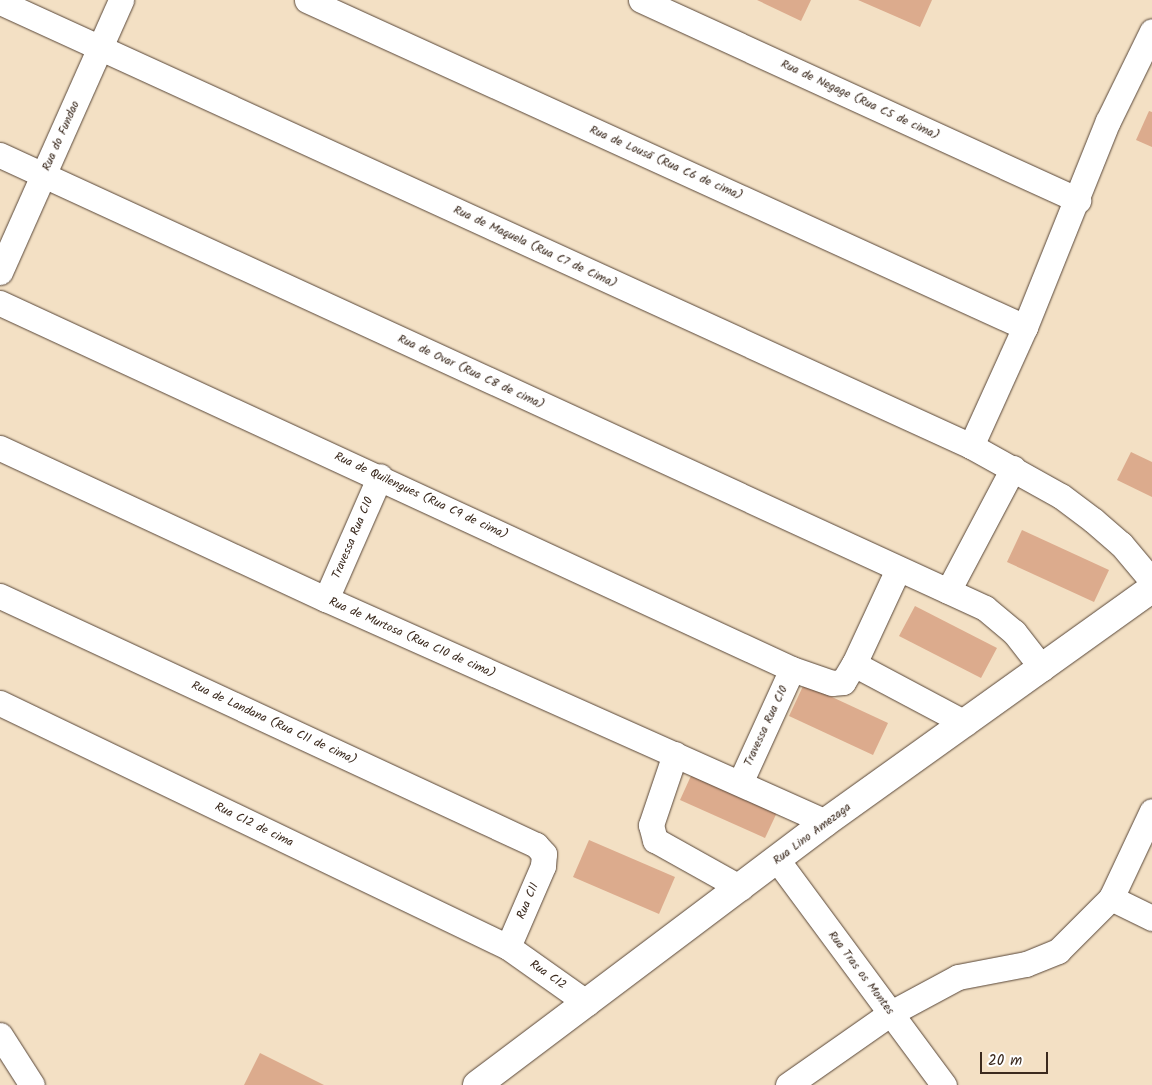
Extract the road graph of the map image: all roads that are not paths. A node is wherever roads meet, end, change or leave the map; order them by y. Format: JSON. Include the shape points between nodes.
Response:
{"nodes":[{"id":1,"x":121,"y":0,"type":"edge"},
{"id":2,"x":307,"y":0,"type":"edge"},
{"id":3,"x":641,"y":0,"type":"edge"},
{"id":4,"x":0,"y":2,"type":"edge"},
{"id":5,"x":1152,"y":31,"type":"edge"},
{"id":6,"x":100,"y":48,"type":"junction"},
{"id":7,"x":0,"y":155,"type":"edge"},
{"id":8,"x":44,"y":176,"type":"junction"},
{"id":9,"x":1078,"y":200,"type":"junction"},
{"id":10,"x":0,"y":272,"type":"edge"},
{"id":11,"x":0,"y":303,"type":"edge"},
{"id":12,"x":1025,"y":327,"type":"junction"},
{"id":13,"x":971,"y":446,"type":"junction"},
{"id":14,"x":0,"y":448,"type":"edge"},
{"id":15,"x":1012,"y":468,"type":"junction"},
{"id":16,"x":380,"y":476,"type":"junction"},
{"id":17,"x":894,"y":580,"type":"junction"},
{"id":18,"x":1152,"y":581,"type":"edge"},
{"id":19,"x":1152,"y":589,"type":"edge"},
{"id":20,"x":948,"y":591,"type":"junction"},
{"id":21,"x":0,"y":596,"type":"edge"},
{"id":22,"x":326,"y":600,"type":"junction"},
{"id":23,"x":1042,"y":668,"type":"junction"},
{"id":24,"x":792,"y":669,"type":"junction"},
{"id":25,"x":848,"y":673,"type":"junction"},
{"id":26,"x":0,"y":703,"type":"edge"},
{"id":27,"x":965,"y":723,"type":"junction"},
{"id":28,"x":676,"y":754,"type":"junction"},
{"id":29,"x":740,"y":783,"type":"junction"},
{"id":30,"x":1152,"y":811,"type":"edge"},
{"id":31,"x":826,"y":822,"type":"junction"},
{"id":32,"x":544,"y":854,"type":"joint"},
{"id":33,"x":778,"y":861,"type":"junction"},
{"id":34,"x":741,"y":888,"type":"junction"},
{"id":35,"x":1111,"y":898,"type":"junction"},
{"id":36,"x":1152,"y":918,"type":"edge"},
{"id":37,"x":508,"y":947,"type":"junction"},
{"id":38,"x":587,"y":1003,"type":"junction"},
{"id":39,"x":892,"y":1013,"type":"junction"},
{"id":40,"x":0,"y":1035,"type":"edge"},
{"id":41,"x":32,"y":1085,"type":"edge"},
{"id":42,"x":477,"y":1085,"type":"edge"},
{"id":43,"x":788,"y":1085,"type":"edge"},
{"id":44,"x":944,"y":1085,"type":"edge"}],
"edges":[{"from":1,"to":6,"type":"street","name":"Rua do Fundao"},
{"from":2,"to":12,"type":"street","name":"Rua de Lousã (Rua C6 de cima)"},
{"from":3,"to":9,"type":"street","name":"Rua de Negage (Rua C5 de cima)"},
{"from":4,"to":6,"type":"street","name":"Rua de Maquela (Rua C7 de Cima)"},
{"from":5,"to":9,"type":"street","via":[[1108,122]]},
{"from":6,"to":8,"type":"street","name":"Rua do Fundao"},
{"from":6,"to":13,"type":"street","name":"Rua de Maquela (Rua C7 de Cima)"},
{"from":7,"to":8,"type":"street","name":"Rua de Ovar (Rua C8 de cima)"},
{"from":8,"to":10,"type":"street","name":"Rua do Fundao"},
{"from":8,"to":17,"type":"street","name":"Rua de Ovar (Rua C8 de cima)"},
{"from":9,"to":12,"type":"street"},
{"from":11,"to":16,"type":"street","name":"Rua de Quilengues (Rua C9 de cima)"},
{"from":12,"to":13,"type":"street"},
{"from":13,"to":15,"type":"street","name":"Rua de Maquela (Rua C7 de Cima)"},
{"from":14,"to":22,"type":"street","name":"Rua de Murtosa (Rua C10 de cima)"},
{"from":15,"to":18,"type":"street","name":"Rua de Maquela (Rua C7 de Cima)","via":[[1094,520],[1122,544]]},
{"from":15,"to":20,"type":"street"},
{"from":16,"to":22,"type":"street","name":"Travessa Rua C10"},
{"from":16,"to":24,"type":"street","name":"Rua de Quilengues (Rua C9 de cima)"},
{"from":17,"to":20,"type":"street","name":"Rua de Ovar (Rua C8 de cima)"},
{"from":17,"to":25,"type":"street"},
{"from":19,"to":23,"type":"street","name":"Rua Lino Amezaga"},
{"from":20,"to":23,"type":"street","name":"Rua de Ovar (Rua C8 de cima)","via":[[985,608],[1014,632]]},
{"from":21,"to":32,"type":"street","name":"Rua de Landana (Rua C11 de cima)","via":[[536,845]]},
{"from":22,"to":28,"type":"street","name":"Rua de Murtosa (Rua C10 de cima)"},
{"from":23,"to":27,"type":"street","name":"Rua Lino Amezaga"},
{"from":24,"to":25,"type":"street","name":"Rua de Quilengues (Rua C9 de cima)","via":[[832,683]]},
{"from":24,"to":29,"type":"street","name":"Travessa Rua C10"},
{"from":25,"to":27,"type":"street","name":"Rua de Quilengues (Rua C9 de cima)"},
{"from":26,"to":37,"type":"street","name":"Rua C12 de cima"},
{"from":27,"to":31,"type":"street","name":"Rua Lino Amezaga"},
{"from":28,"to":29,"type":"street","name":"Rua de Murtosa (Rua C10 de cima)"},
{"from":28,"to":34,"type":"street","via":[[651,825],[655,840]]},
{"from":29,"to":31,"type":"street","name":"Rua de Murtosa (Rua C10 de cima)"},
{"from":30,"to":35,"type":"street"},
{"from":31,"to":33,"type":"street","name":"Rua Lino Amezaga"},
{"from":32,"to":37,"type":"street","name":"Rua C11","via":[[543,866]]},
{"from":33,"to":34,"type":"street","name":"Rua Lino Amezaga"},
{"from":33,"to":39,"type":"street","name":"Rua Tras os Montes"},
{"from":34,"to":38,"type":"street","name":"Rua Lino Amezaga"},
{"from":35,"to":36,"type":"street"},
{"from":35,"to":39,"type":"street","via":[[1058,951],[1043,959],[958,977]]},
{"from":37,"to":38,"type":"street","name":"Rua C12"},
{"from":38,"to":42,"type":"street","name":"Rua Lino Amezaga"},
{"from":39,"to":43,"type":"street"},
{"from":39,"to":44,"type":"street","name":"Rua Tras os Montes"},
{"from":40,"to":41,"type":"street"}]}
